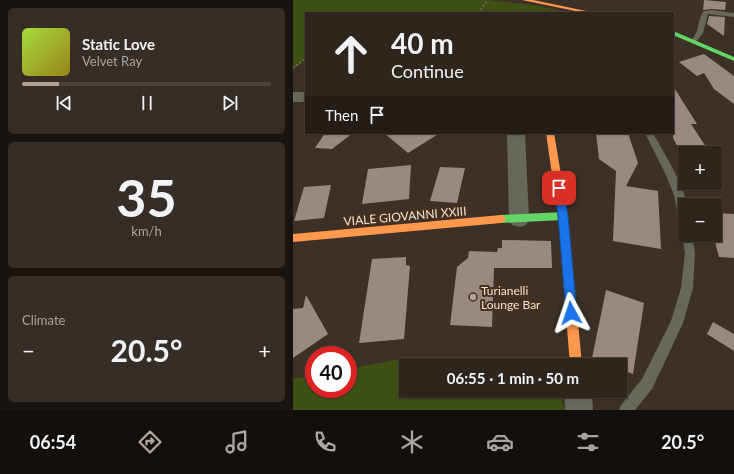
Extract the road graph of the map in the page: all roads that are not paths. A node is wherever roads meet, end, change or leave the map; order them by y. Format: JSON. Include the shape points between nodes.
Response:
{"nodes":[{"id":1,"x":527,"y":0,"type":"edge"},
{"id":2,"x":540,"y":0,"type":"edge"},
{"id":3,"x":588,"y":12,"type":"edge"},
{"id":4,"x":734,"y":15,"type":"edge"},
{"id":5,"x":674,"y":33,"type":"edge"},
{"id":6,"x":693,"y":41,"type":"junction"},
{"id":7,"x":734,"y":59,"type":"edge"},
{"id":8,"x":293,"y":97,"type":"edge"},
{"id":9,"x":305,"y":98,"type":"edge"},
{"id":10,"x":516,"y":134,"type":"edge"},
{"id":11,"x":550,"y":134,"type":"edge"},
{"id":12,"x":650,"y":134,"type":"edge"},
{"id":13,"x":680,"y":198,"type":"edge"},
{"id":14,"x":563,"y":216,"type":"junction"},
{"id":15,"x":519,"y":219,"type":"junction"},
{"id":16,"x":293,"y":238,"type":"edge"},
{"id":17,"x":689,"y":242,"type":"edge"},
{"id":18,"x":575,"y":358,"type":"edge"},
{"id":19,"x":578,"y":398,"type":"edge"},
{"id":20,"x":579,"y":410,"type":"edge"},
{"id":21,"x":626,"y":410,"type":"edge"}],
"edges":[{"from":1,"to":2,"type":"street"},
{"from":1,"to":3,"type":"street"},
{"from":4,"to":6,"type":"lane","via":[[706,12],[701,33]]},
{"from":5,"to":6,"type":"street"},
{"from":6,"to":7,"type":"street"},
{"from":8,"to":9,"type":"street"},
{"from":10,"to":15,"type":"street"},
{"from":11,"to":14,"type":"street"},
{"from":12,"to":13,"type":"lane"},
{"from":14,"to":15,"type":"street","name":"VIALE GIOVANNI XXIII"},
{"from":14,"to":18,"type":"street"},
{"from":15,"to":16,"type":"street","name":"VIALE GIOVANNI XXIII"},
{"from":17,"to":21,"type":"lane","via":[[691,253],[687,288],[677,323],[647,384]]},
{"from":19,"to":20,"type":"street"}]}
